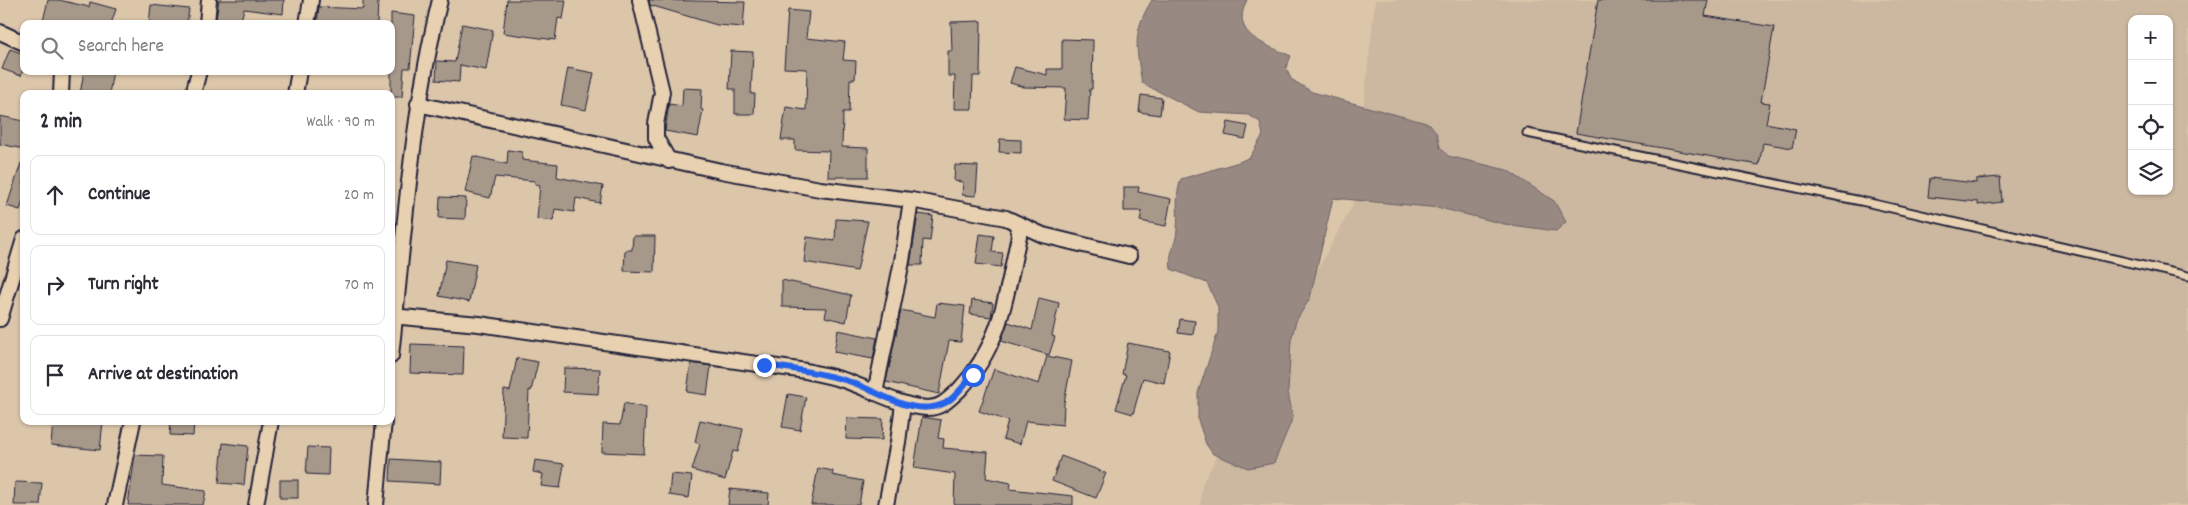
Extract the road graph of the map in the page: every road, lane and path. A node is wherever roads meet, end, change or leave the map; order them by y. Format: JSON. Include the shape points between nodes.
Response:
{"nodes":[{"id":1,"x":209,"y":0,"type":"edge"},
{"id":2,"x":311,"y":0,"type":"edge"},
{"id":3,"x":440,"y":0,"type":"edge"},
{"id":4,"x":640,"y":0,"type":"edge"},
{"id":5,"x":207,"y":20,"type":"edge"},
{"id":6,"x":308,"y":20,"type":"edge"},
{"id":7,"x":0,"y":32,"type":"edge"},
{"id":8,"x":20,"y":41,"type":"edge"},
{"id":9,"x":62,"y":75,"type":"edge"},
{"id":10,"x":198,"y":75,"type":"edge"},
{"id":11,"x":297,"y":75,"type":"edge"},
{"id":12,"x":61,"y":90,"type":"edge"},
{"id":13,"x":194,"y":90,"type":"edge"},
{"id":14,"x":296,"y":90,"type":"edge"},
{"id":15,"x":418,"y":104,"type":"junction"},
{"id":16,"x":1527,"y":133,"type":"dead end"},
{"id":17,"x":669,"y":161,"type":"junction"},
{"id":18,"x":911,"y":200,"type":"junction"},
{"id":19,"x":1017,"y":224,"type":"junction"},
{"id":20,"x":20,"y":252,"type":"edge"},
{"id":21,"x":1129,"y":256,"type":"dead end"},
{"id":22,"x":2188,"y":276,"type":"edge"},
{"id":23,"x":395,"y":300,"type":"edge"},
{"id":24,"x":395,"y":317,"type":"edge"},
{"id":25,"x":0,"y":319,"type":"edge"},
{"id":26,"x":875,"y":393,"type":"junction"},
{"id":27,"x":902,"y":404,"type":"junction"},
{"id":28,"x":132,"y":425,"type":"edge"},
{"id":29,"x":270,"y":425,"type":"edge"},
{"id":30,"x":384,"y":425,"type":"edge"},
{"id":31,"x":115,"y":505,"type":"edge"},
{"id":32,"x":256,"y":505,"type":"edge"},
{"id":33,"x":376,"y":505,"type":"edge"},
{"id":34,"x":886,"y":505,"type":"edge"}],
"edges":[{"from":1,"to":5,"type":"street"},
{"from":2,"to":6,"type":"street"},
{"from":3,"to":15,"type":"street"},
{"from":4,"to":17,"type":"street","via":[[662,92],[656,138]]},
{"from":7,"to":8,"type":"street"},
{"from":9,"to":12,"type":"street"},
{"from":10,"to":13,"type":"street"},
{"from":11,"to":14,"type":"street"},
{"from":15,"to":17,"type":"street"},
{"from":15,"to":23,"type":"street"},
{"from":16,"to":22,"type":"lane","via":[[1861,201]]},
{"from":17,"to":18,"type":"street","via":[[820,189]]},
{"from":18,"to":19,"type":"street","via":[[1006,218]]},
{"from":18,"to":26,"type":"street"},
{"from":19,"to":21,"type":"street","via":[[1043,235]]},
{"from":19,"to":27,"type":"street","via":[[1018,236],[1003,311],[985,357],[973,375],[945,404],[928,408]]},
{"from":20,"to":25,"type":"street"},
{"from":24,"to":26,"type":"street","via":[[478,324],[806,371],[852,383]]},
{"from":26,"to":27,"type":"street"},
{"from":27,"to":34,"type":"street"},
{"from":28,"to":31,"type":"street"},
{"from":29,"to":32,"type":"street"},
{"from":30,"to":33,"type":"street"}]}
